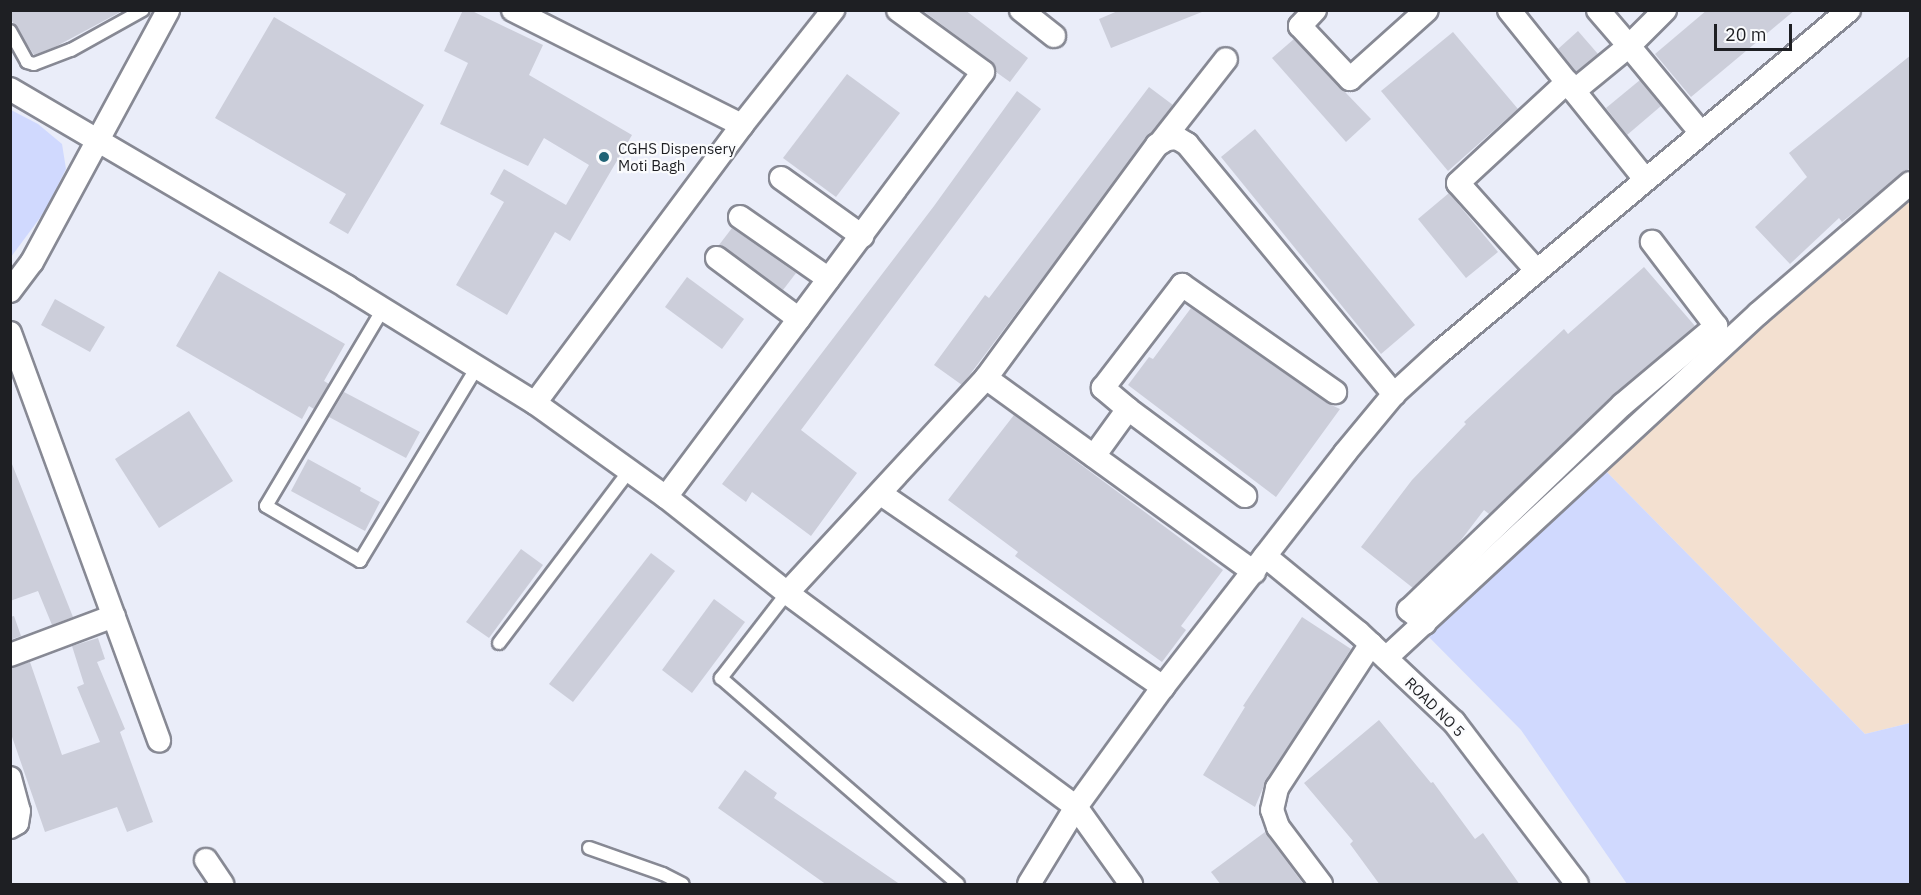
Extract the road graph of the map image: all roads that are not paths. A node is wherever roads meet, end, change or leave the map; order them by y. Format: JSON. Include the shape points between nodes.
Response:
{"nodes":[{"id":1,"x":143,"y":10,"type":"edge"},
{"id":2,"x":168,"y":10,"type":"edge"},
{"id":3,"x":513,"y":10,"type":"edge"},
{"id":4,"x":833,"y":10,"type":"edge"},
{"id":5,"x":898,"y":10,"type":"edge"},
{"id":6,"x":1020,"y":10,"type":"edge"},
{"id":7,"x":1315,"y":10,"type":"edge"},
{"id":8,"x":1427,"y":10,"type":"edge"},
{"id":9,"x":1509,"y":10,"type":"edge"},
{"id":10,"x":1598,"y":10,"type":"edge"},
{"id":11,"x":1665,"y":10,"type":"edge"},
{"id":12,"x":1841,"y":13,"type":"edge"},
{"id":13,"x":10,"y":31,"type":"edge"},
{"id":14,"x":1054,"y":36,"type":"dead end"},
{"id":15,"x":1629,"y":46,"type":"junction"},
{"id":16,"x":1226,"y":59,"type":"dead end"},
{"id":17,"x":1571,"y":86,"type":"junction"},
{"id":18,"x":13,"y":91,"type":"edge"},
{"id":19,"x":742,"y":125,"type":"junction"},
{"id":20,"x":1701,"y":133,"type":"junction"},
{"id":21,"x":97,"y":141,"type":"junction"},
{"id":22,"x":1161,"y":142,"type":"junction"},
{"id":23,"x":781,"y":178,"type":"dead end"},
{"id":24,"x":1645,"y":179,"type":"junction"},
{"id":25,"x":1911,"y":183,"type":"edge"},
{"id":26,"x":740,"y":217,"type":"dead end"},
{"id":27,"x":862,"y":236,"type":"junction"},
{"id":28,"x":1652,"y":242,"type":"dead end"},
{"id":29,"x":717,"y":258,"type":"dead end"},
{"id":30,"x":1537,"y":271,"type":"junction"},
{"id":31,"x":829,"y":279,"type":"junction"},
{"id":32,"x":10,"y":291,"type":"edge"},
{"id":33,"x":383,"y":309,"type":"junction"},
{"id":34,"x":799,"y":319,"type":"junction"},
{"id":35,"x":10,"y":333,"type":"edge"},
{"id":36,"x":477,"y":367,"type":"junction"},
{"id":37,"x":986,"y":378,"type":"junction"},
{"id":38,"x":1335,"y":392,"type":"dead end"},
{"id":39,"x":1394,"y":394,"type":"junction"},
{"id":40,"x":535,"y":403,"type":"junction"},
{"id":41,"x":1128,"y":409,"type":"junction"},
{"id":42,"x":1094,"y":456,"type":"junction"},
{"id":43,"x":629,"y":471,"type":"junction"},
{"id":44,"x":880,"y":494,"type":"junction"},
{"id":45,"x":1245,"y":496,"type":"dead end"},
{"id":46,"x":666,"y":497,"type":"junction"},
{"id":47,"x":1259,"y":564,"type":"junction"},
{"id":48,"x":787,"y":593,"type":"junction"},
{"id":49,"x":114,"y":616,"type":"junction"},
{"id":50,"x":1425,"y":623,"type":"junction"},
{"id":51,"x":499,"y":643,"type":"dead end"},
{"id":52,"x":1379,"y":651,"type":"junction"},
{"id":53,"x":10,"y":655,"type":"edge"},
{"id":54,"x":1162,"y":687,"type":"junction"},
{"id":55,"x":159,"y":741,"type":"dead end"},
{"id":56,"x":10,"y":778,"type":"edge"},
{"id":57,"x":1076,"y":807,"type":"junction"},
{"id":58,"x":10,"y":827,"type":"edge"},
{"id":59,"x":588,"y":848,"type":"dead end"},
{"id":60,"x":206,"y":860,"type":"dead end"},
{"id":61,"x":222,"y":885,"type":"edge"},
{"id":62,"x":683,"y":885,"type":"edge"},
{"id":63,"x":958,"y":885,"type":"edge"},
{"id":64,"x":1029,"y":885,"type":"edge"},
{"id":65,"x":1131,"y":885,"type":"edge"},
{"id":66,"x":1321,"y":885,"type":"edge"},
{"id":67,"x":1577,"y":885,"type":"edge"}],
"edges":[{"from":1,"to":13,"type":"lane","via":[[71,50],[34,64],[27,62]]},
{"from":2,"to":21,"type":"street"},
{"from":3,"to":19,"type":"street"},
{"from":4,"to":19,"type":"street"},
{"from":5,"to":27,"type":"street","via":[[983,72]]},
{"from":6,"to":14,"type":"street"},
{"from":7,"to":8,"type":"street","via":[[1300,26],[1350,79]]},
{"from":9,"to":17,"type":"street"},
{"from":10,"to":15,"type":"street"},
{"from":11,"to":15,"type":"street"},
{"from":12,"to":20,"type":"street"},
{"from":15,"to":17,"type":"street"},
{"from":15,"to":20,"type":"street"},
{"from":16,"to":22,"type":"street"},
{"from":17,"to":24,"type":"street"},
{"from":17,"to":30,"type":"street","via":[[1458,183]]},
{"from":18,"to":21,"type":"street"},
{"from":19,"to":40,"type":"street"},
{"from":20,"to":24,"type":"street"},
{"from":21,"to":32,"type":"street","via":[[32,262]]},
{"from":21,"to":33,"type":"street"},
{"from":22,"to":37,"type":"street"},
{"from":22,"to":39,"type":"street","via":[[1177,138],[1187,144]]},
{"from":23,"to":27,"type":"street"},
{"from":24,"to":30,"type":"street"},
{"from":25,"to":50,"type":"street","via":[[1759,314]]},
{"from":26,"to":31,"type":"street"},
{"from":27,"to":31,"type":"street"},
{"from":28,"to":50,"type":"street","via":[[1716,326],[1622,405],[1409,610]]},
{"from":29,"to":34,"type":"street"},
{"from":30,"to":39,"type":"street"},
{"from":31,"to":34,"type":"street"},
{"from":33,"to":36,"type":"street"},
{"from":33,"to":36,"type":"lane","via":[[266,506],[360,561]]},
{"from":34,"to":46,"type":"street"},
{"from":35,"to":49,"type":"street"},
{"from":36,"to":40,"type":"street"},
{"from":37,"to":42,"type":"street","name":"ROAD NO 5"},
{"from":37,"to":44,"type":"street"},
{"from":38,"to":41,"type":"street","via":[[1182,285],[1103,388]]},
{"from":39,"to":47,"type":"street"},
{"from":40,"to":43,"type":"street"},
{"from":41,"to":42,"type":"street"},
{"from":41,"to":45,"type":"street"},
{"from":42,"to":47,"type":"street","name":"ROAD NO 5"},
{"from":43,"to":46,"type":"street"},
{"from":43,"to":51,"type":"lane"},
{"from":44,"to":48,"type":"street"},
{"from":44,"to":54,"type":"street"},
{"from":46,"to":48,"type":"street"},
{"from":47,"to":52,"type":"street","name":"ROAD NO 5"},
{"from":47,"to":54,"type":"street"},
{"from":48,"to":57,"type":"street"},
{"from":48,"to":63,"type":"lane","via":[[721,678]]},
{"from":49,"to":53,"type":"street"},
{"from":49,"to":55,"type":"street"},
{"from":50,"to":52,"type":"street"},
{"from":52,"to":66,"type":"street","via":[[1277,788],[1272,810],[1278,827]]},
{"from":52,"to":67,"type":"street","name":"ROAD NO 5","via":[[1454,722]]},
{"from":54,"to":57,"type":"street"},
{"from":56,"to":58,"type":"street","via":[[19,811],[17,823]]},
{"from":57,"to":64,"type":"street"},
{"from":57,"to":65,"type":"street"},
{"from":59,"to":62,"type":"lane","via":[[663,873]]},
{"from":60,"to":61,"type":"street"}]}
